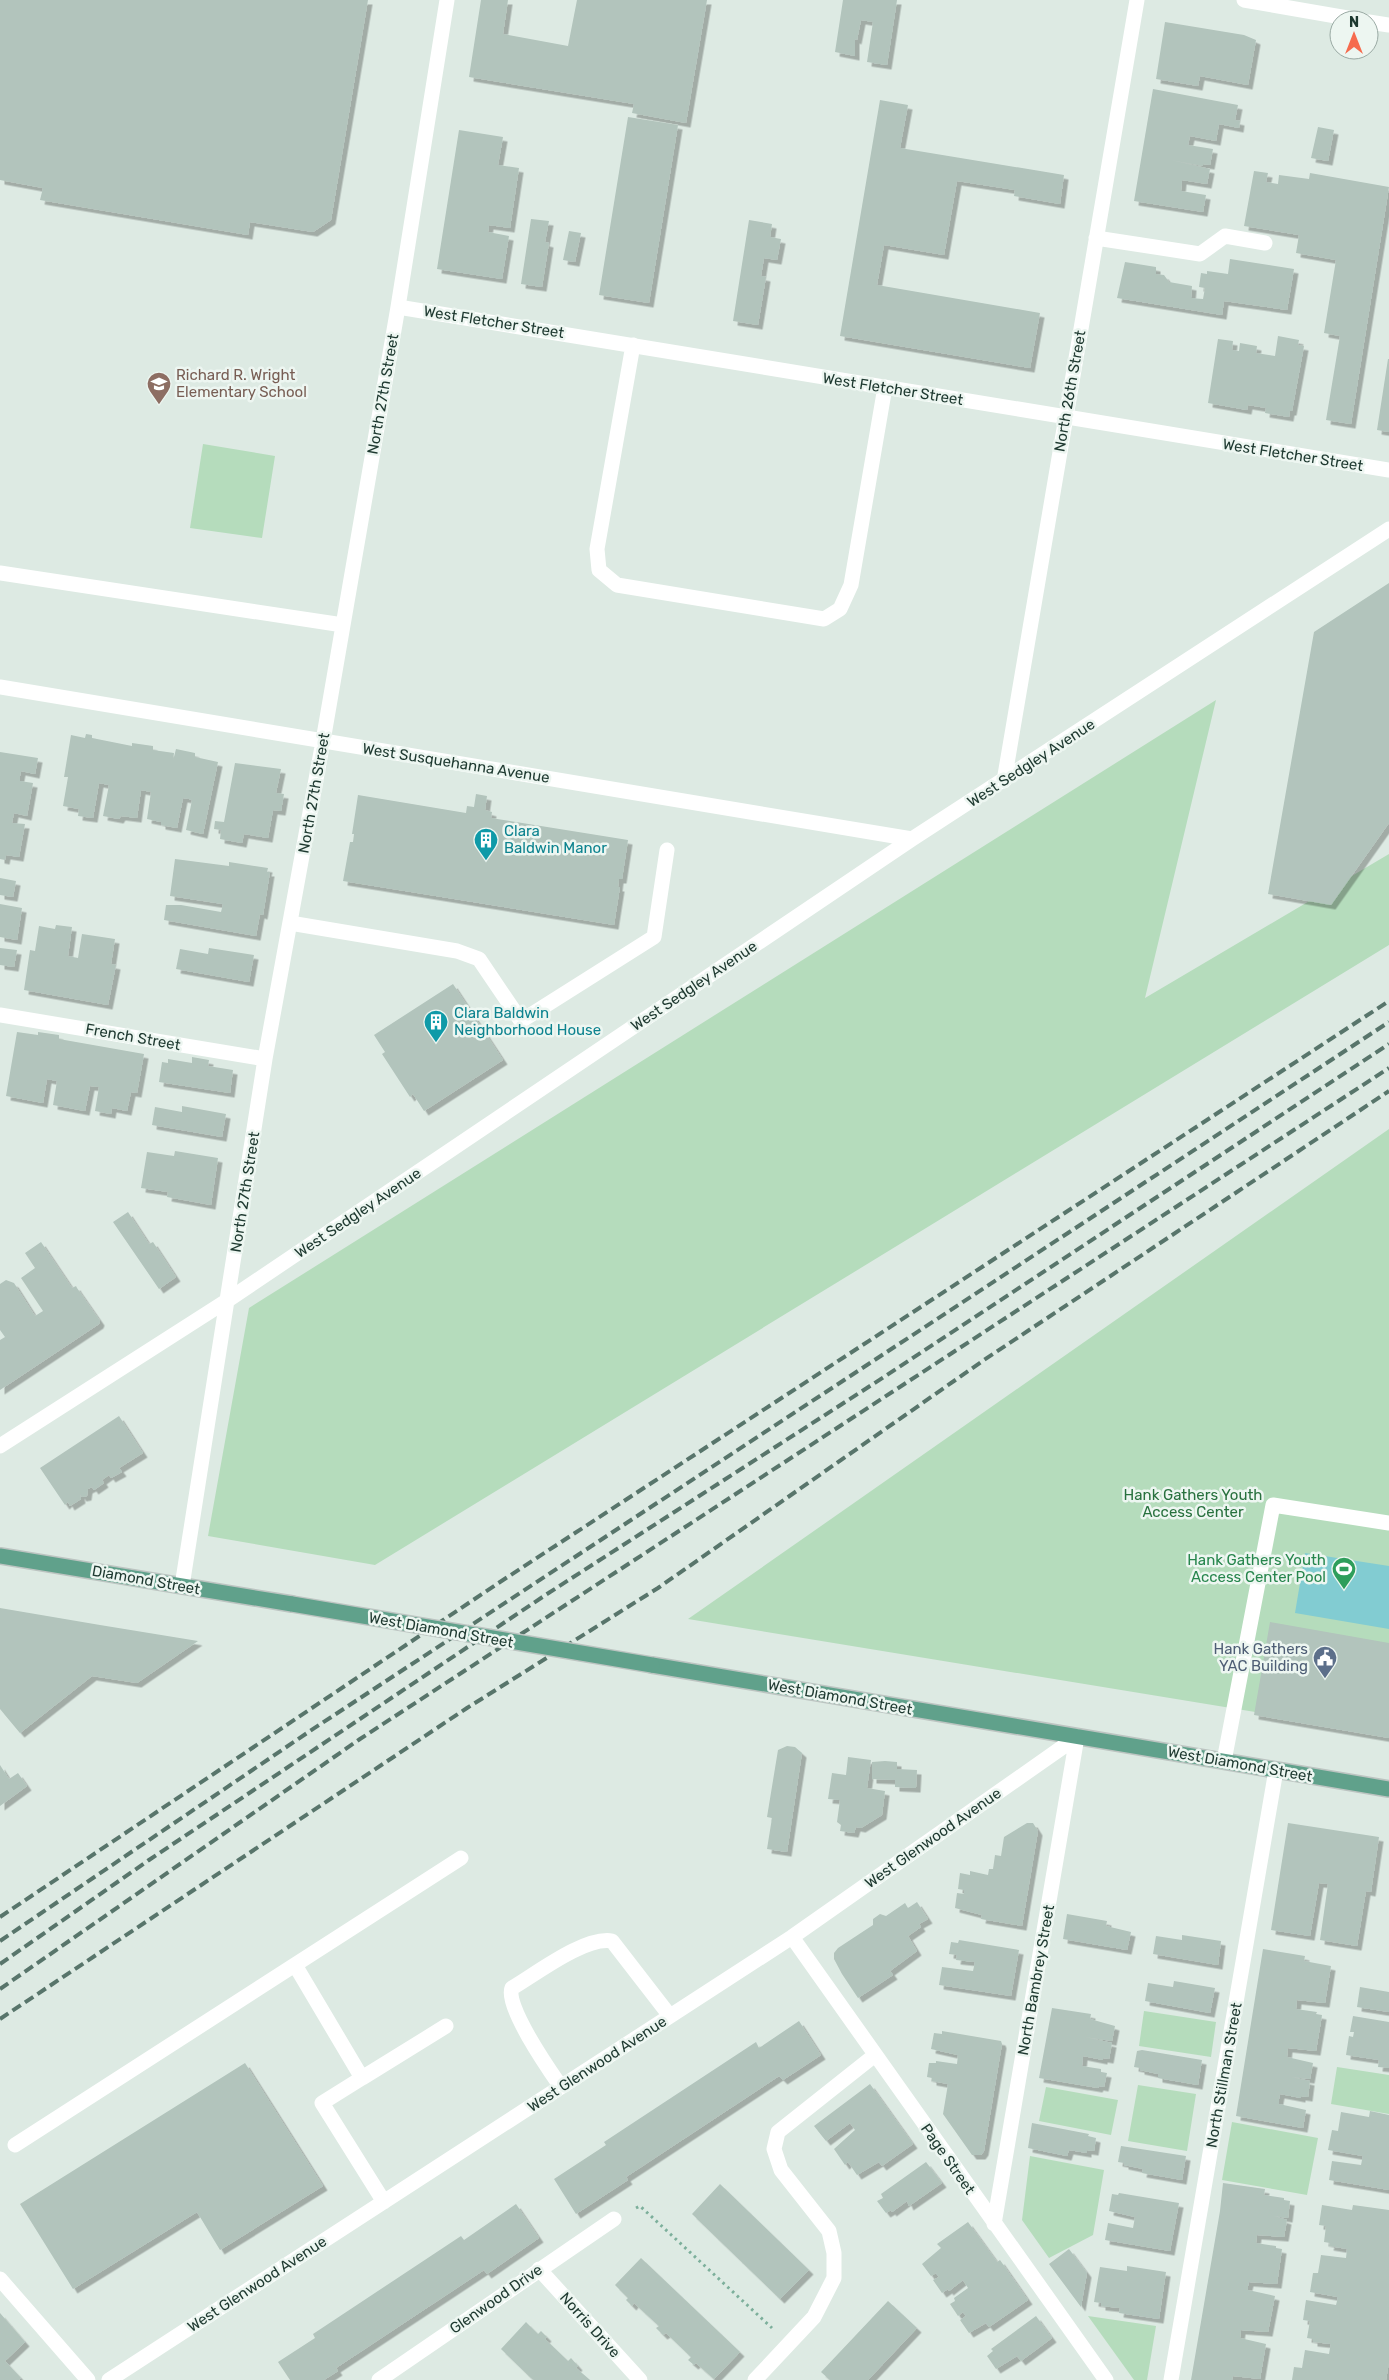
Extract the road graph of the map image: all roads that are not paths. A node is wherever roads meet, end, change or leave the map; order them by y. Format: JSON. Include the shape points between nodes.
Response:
{"nodes":[{"id":1,"x":447,"y":0,"type":"edge"},
{"id":2,"x":1136,"y":0,"type":"edge"},
{"id":3,"x":1244,"y":0,"type":"edge"},
{"id":4,"x":1329,"y":15,"type":"edge"},
{"id":5,"x":1096,"y":238,"type":"junction"},
{"id":6,"x":1266,"y":243,"type":"dead end"},
{"id":7,"x":398,"y":307,"type":"junction"},
{"id":8,"x":633,"y":345,"type":"junction"},
{"id":9,"x":885,"y":387,"type":"junction"},
{"id":10,"x":1065,"y":417,"type":"junction"},
{"id":11,"x":1389,"y":470,"type":"edge"},
{"id":12,"x":1389,"y":529,"type":"edge"},
{"id":13,"x":0,"y":573,"type":"edge"},
{"id":14,"x":344,"y":625,"type":"junction"},
{"id":15,"x":0,"y":687,"type":"edge"},
{"id":16,"x":323,"y":741,"type":"junction"},
{"id":17,"x":1004,"y":781,"type":"junction"},
{"id":18,"x":912,"y":839,"type":"junction"},
{"id":19,"x":668,"y":850,"type":"dead end"},
{"id":20,"x":290,"y":923,"type":"junction"},
{"id":21,"x":0,"y":1015,"type":"edge"},
{"id":22,"x":265,"y":1060,"type":"junction"},
{"id":23,"x":228,"y":1300,"type":"junction"},
{"id":24,"x":0,"y":1446,"type":"edge"},
{"id":25,"x":1389,"y":1523,"type":"edge"},
{"id":26,"x":0,"y":1556,"type":"edge"},
{"id":27,"x":182,"y":1586,"type":"junction"},
{"id":28,"x":292,"y":1604,"type":"joint"},
{"id":29,"x":1078,"y":1736,"type":"junction"},
{"id":30,"x":1224,"y":1761,"type":"junction"},
{"id":31,"x":1276,"y":1770,"type":"junction"},
{"id":32,"x":1389,"y":1789,"type":"edge"},
{"id":33,"x":461,"y":1858,"type":"dead end"},
{"id":34,"x":792,"y":1937,"type":"junction"},
{"id":35,"x":295,"y":1965,"type":"junction"},
{"id":36,"x":670,"y":2016,"type":"junction"},
{"id":37,"x":446,"y":2026,"type":"dead end"},
{"id":38,"x":875,"y":2055,"type":"junction"},
{"id":39,"x":362,"y":2078,"type":"junction"},
{"id":40,"x":561,"y":2087,"type":"junction"},
{"id":41,"x":15,"y":2145,"type":"dead end"},
{"id":42,"x":384,"y":2202,"type":"junction"},
{"id":43,"x":614,"y":2219,"type":"road end"},
{"id":44,"x":994,"y":2224,"type":"junction"},
{"id":45,"x":540,"y":2269,"type":"junction"},
{"id":46,"x":0,"y":2279,"type":"edge"},
{"id":47,"x":88,"y":2380,"type":"edge"},
{"id":48,"x":109,"y":2380,"type":"edge"},
{"id":49,"x":379,"y":2380,"type":"edge"},
{"id":50,"x":640,"y":2380,"type":"edge"},
{"id":51,"x":755,"y":2380,"type":"edge"},
{"id":52,"x":1106,"y":2380,"type":"edge"},
{"id":53,"x":1171,"y":2380,"type":"edge"}],
"edges":[{"from":1,"to":7,"type":"street","name":"North 27th Street"},
{"from":2,"to":5,"type":"street","name":"North 26th Street"},
{"from":3,"to":4,"type":"street"},
{"from":5,"to":6,"type":"street","via":[[1200,254],[1225,236]]},
{"from":5,"to":10,"type":"street","name":"North 26th Street"},
{"from":7,"to":8,"type":"street","name":"West Fletcher Street"},
{"from":7,"to":14,"type":"street","name":"North 27th Street"},
{"from":8,"to":9,"type":"street","name":"West Fletcher Street"},
{"from":8,"to":9,"type":"street","via":[[597,549],[600,570],[617,585],[824,619],[840,609],[851,585]]},
{"from":9,"to":10,"type":"street","name":"West Fletcher Street"},
{"from":10,"to":11,"type":"street","name":"West Fletcher Street"},
{"from":10,"to":17,"type":"street","name":"North 26th Street"},
{"from":12,"to":17,"type":"street","name":"West Sedgley Avenue"},
{"from":13,"to":14,"type":"street"},
{"from":14,"to":16,"type":"street","name":"North 27th Street"},
{"from":15,"to":16,"type":"street","name":"West Susquehanna Avenue"},
{"from":16,"to":18,"type":"street","name":"West Susquehanna Avenue"},
{"from":16,"to":20,"type":"street","name":"North 27th Street"},
{"from":17,"to":18,"type":"street","name":"West Sedgley Avenue"},
{"from":18,"to":23,"type":"street","name":"West Sedgley Avenue"},
{"from":19,"to":20,"type":"street","via":[[654,937],[521,1021],[479,958],[457,951]]},
{"from":20,"to":22,"type":"street","name":"North 27th Street"},
{"from":21,"to":22,"type":"street","name":"French Street"},
{"from":22,"to":23,"type":"street","name":"North 27th Street"},
{"from":23,"to":24,"type":"street","name":"West Sedgley Avenue"},
{"from":23,"to":27,"type":"street","name":"North 27th Street"},
{"from":25,"to":30,"type":"street","via":[[1274,1505]]},
{"from":26,"to":27,"type":"main road","name":"Diamond Street"},
{"from":27,"to":28,"type":"main road","name":"Diamond Street"},
{"from":28,"to":29,"type":"main road","name":"West Diamond Street","bridge":true},
{"from":29,"to":30,"type":"main road","name":"West Diamond Street"},
{"from":29,"to":34,"type":"street","name":"West Glenwood Avenue"},
{"from":29,"to":44,"type":"street","name":"North Bambrey Street"},
{"from":30,"to":31,"type":"main road","name":"West Diamond Street"},
{"from":31,"to":32,"type":"main road","name":"West Diamond Street"},
{"from":31,"to":53,"type":"street","name":"North Stillman Street"},
{"from":33,"to":35,"type":"street"},
{"from":34,"to":36,"type":"street","name":"West Glenwood Avenue"},
{"from":34,"to":38,"type":"street","name":"Page Street"},
{"from":35,"to":39,"type":"street"},
{"from":35,"to":41,"type":"street"},
{"from":36,"to":40,"type":"street","name":"West Glenwood Avenue"},
{"from":36,"to":40,"type":"street","via":[[612,1941],[603,1940],[581,1948],[512,1988],[510,1997],[527,2036]]},
{"from":37,"to":39,"type":"street"},
{"from":38,"to":44,"type":"street","name":"Page Street"},
{"from":38,"to":51,"type":"street","via":[[778,2132],[774,2149],[781,2170],[829,2231],[834,2253],[834,2278],[814,2317]]},
{"from":39,"to":42,"type":"street","via":[[322,2103]]},
{"from":40,"to":42,"type":"street","name":"West Glenwood Avenue"},
{"from":42,"to":48,"type":"street","name":"West Glenwood Avenue"},
{"from":43,"to":45,"type":"street","name":"Glenwood Drive"},
{"from":44,"to":52,"type":"street","name":"Page Street"},
{"from":45,"to":49,"type":"street","name":"Glenwood Drive"},
{"from":45,"to":50,"type":"street","name":"Norris Drive"},
{"from":46,"to":47,"type":"street"}]}
